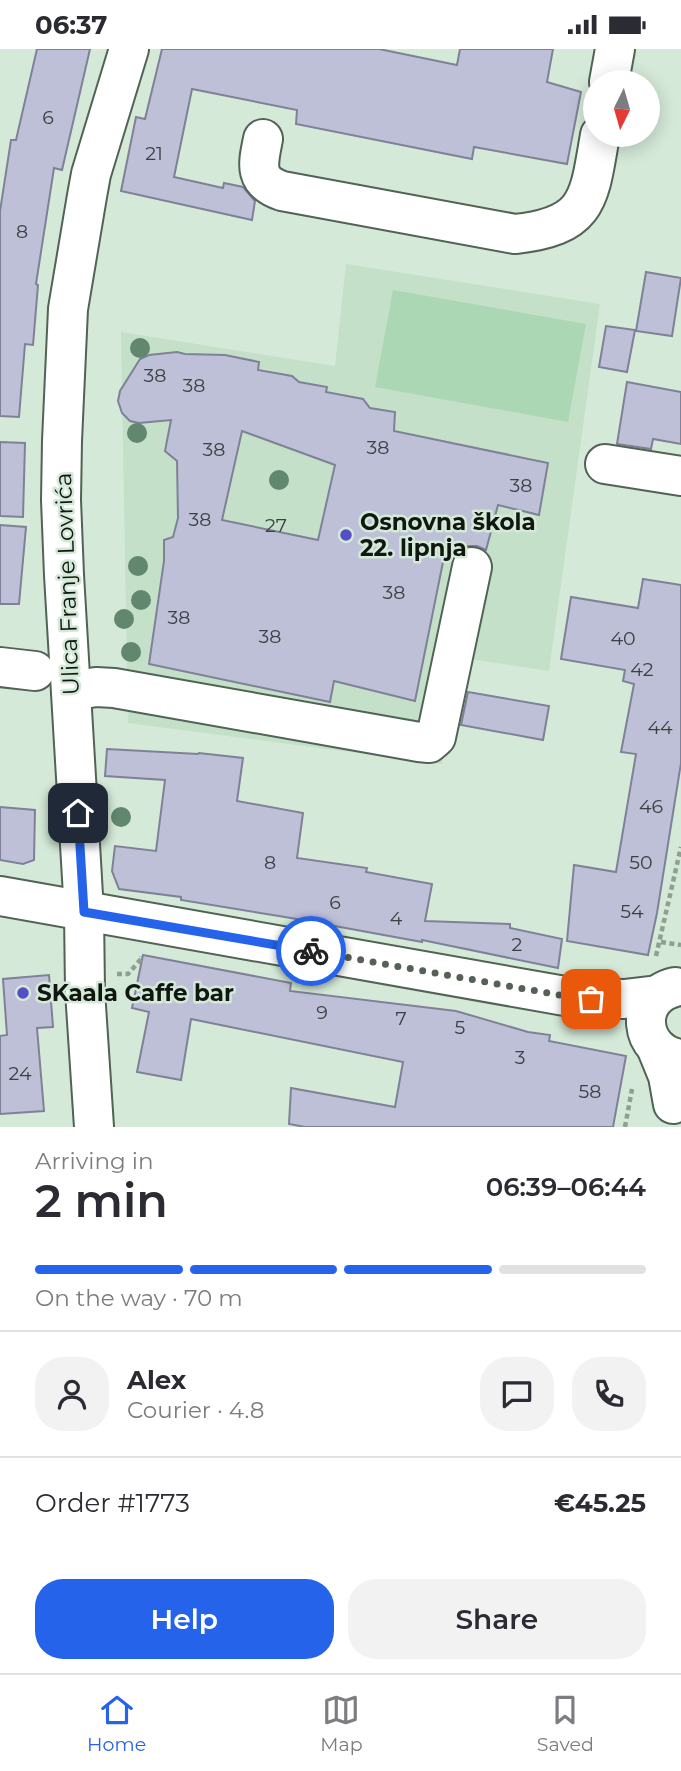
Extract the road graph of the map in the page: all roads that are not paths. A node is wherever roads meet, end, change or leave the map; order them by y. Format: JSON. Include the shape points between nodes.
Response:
{"nodes":[{"id":1,"x":129,"y":49,"type":"edge"},
{"id":2,"x":615,"y":49,"type":"edge"},
{"id":3,"x":611,"y":70,"type":"edge"},
{"id":4,"x":263,"y":139,"type":"dead end"},
{"id":5,"x":598,"y":147,"type":"edge"},
{"id":6,"x":605,"y":464,"type":"dead end"},
{"id":7,"x":681,"y":476,"type":"edge"},
{"id":8,"x":471,"y":567,"type":"dead end"},
{"id":9,"x":71,"y":691,"type":"junction"},
{"id":10,"x":0,"y":896,"type":"edge"},
{"id":11,"x":84,"y":912,"type":"junction"},
{"id":12,"x":668,"y":981,"type":"edge"},
{"id":13,"x":576,"y":998,"type":"junction"},
{"id":14,"x":662,"y":1049,"type":"edge"},
{"id":15,"x":674,"y":1104,"type":"edge"},
{"id":16,"x":94,"y":1127,"type":"edge"}],
"edges":[{"from":1,"to":9,"type":"street","name":"Ulica Franje Lovrića","via":[[91,174],[68,309],[61,500]]},
{"from":2,"to":3,"type":"street"},
{"from":4,"to":5,"type":"street","via":[[258,166],[272,188],[515,234],[554,226],[583,204]]},
{"from":6,"to":7,"type":"street"},
{"from":8,"to":9,"type":"street","via":[[436,737],[429,743],[114,688]]},
{"from":9,"to":11,"type":"street","name":"Ulica Franje Lovrića"},
{"from":10,"to":11,"type":"street"},
{"from":11,"to":13,"type":"street"},
{"from":11,"to":16,"type":"street","name":"Ulica Franje Lovrića"},
{"from":12,"to":13,"type":"street","via":[[624,999]]},
{"from":12,"to":14,"type":"street","via":[[646,1016],[646,1028]]},
{"from":13,"to":14,"type":"street","via":[[631,1021]]},
{"from":14,"to":15,"type":"street"}]}
